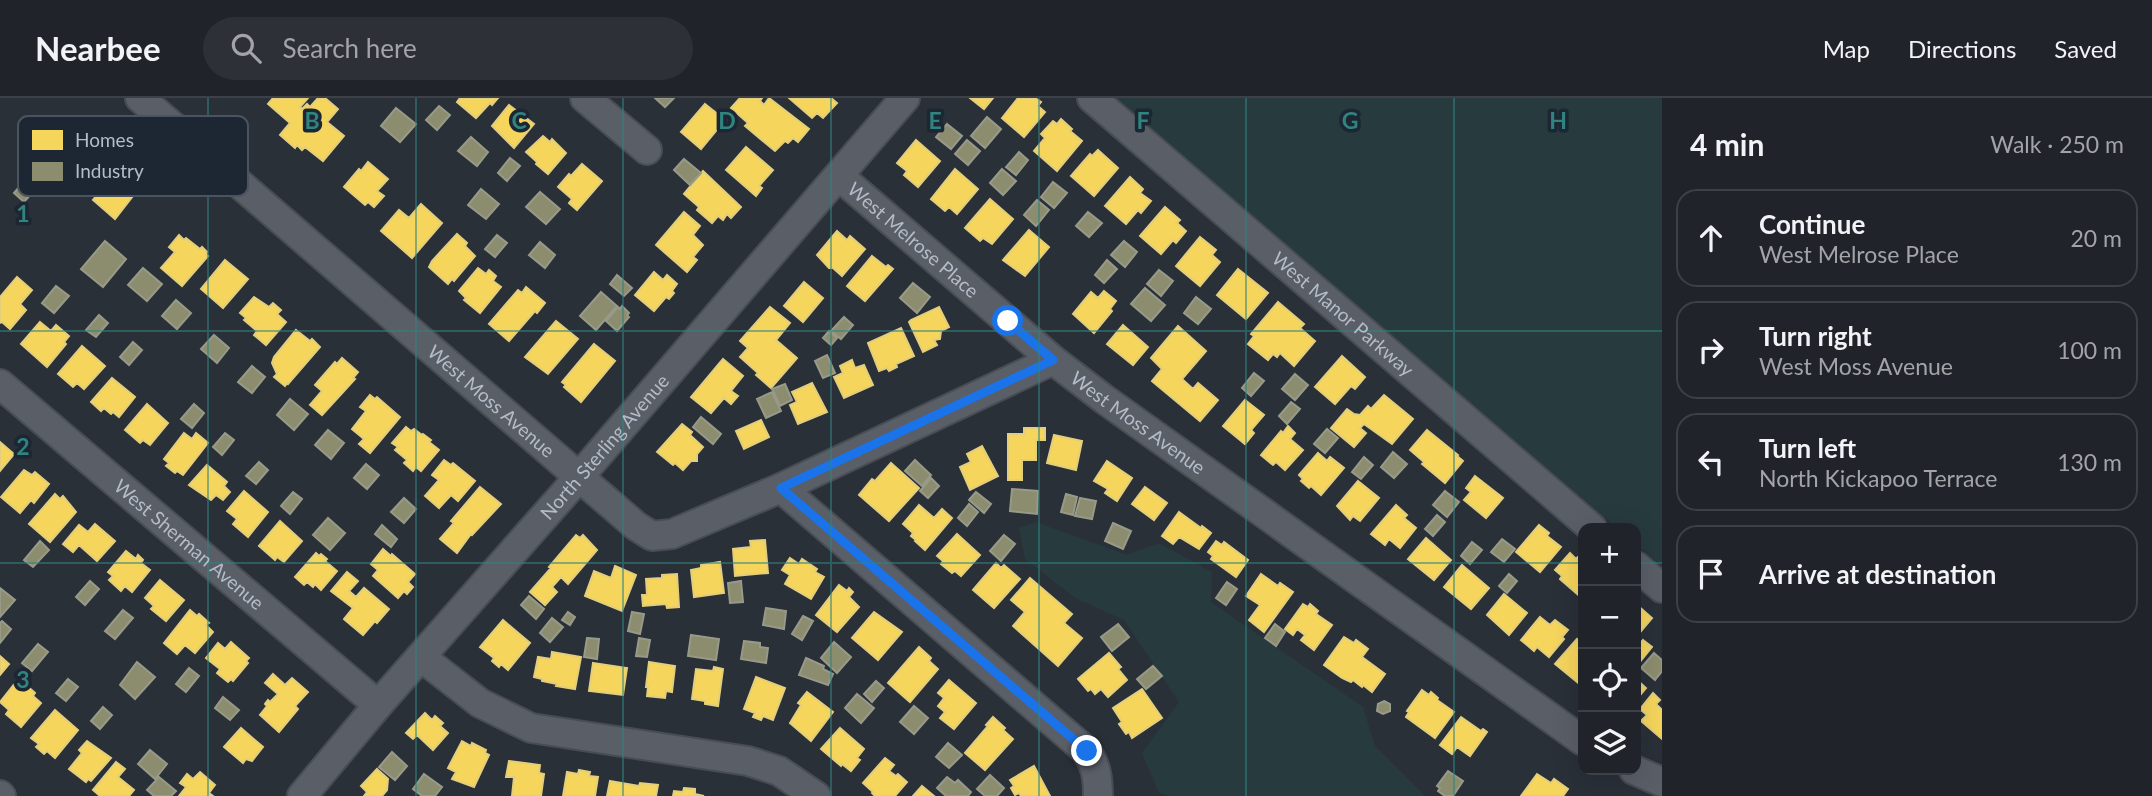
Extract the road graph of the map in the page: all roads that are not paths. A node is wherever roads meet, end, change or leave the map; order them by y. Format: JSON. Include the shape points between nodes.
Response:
{"nodes":[{"id":1,"x":140,"y":98,"type":"edge"},
{"id":2,"x":585,"y":98,"type":"edge"},
{"id":3,"x":905,"y":98,"type":"edge"},
{"id":4,"x":1092,"y":98,"type":"edge"},
{"id":5,"x":161,"y":116,"type":"edge"},
{"id":6,"x":647,"y":150,"type":"dead end"},
{"id":7,"x":839,"y":176,"type":"junction"},
{"id":8,"x":248,"y":191,"type":"edge"},
{"id":9,"x":1053,"y":360,"type":"junction"},
{"id":10,"x":0,"y":384,"type":"edge"},
{"id":11,"x":579,"y":477,"type":"junction"},
{"id":12,"x":781,"y":488,"type":"junction"},
{"id":13,"x":1586,"y":523,"type":"edge"},
{"id":14,"x":1641,"y":570,"type":"edge"},
{"id":15,"x":1662,"y":588,"type":"edge"},
{"id":16,"x":421,"y":657,"type":"junction"},
{"id":17,"x":378,"y":705,"type":"junction"},
{"id":18,"x":1578,"y":737,"type":"edge"},
{"id":19,"x":1641,"y":773,"type":"edge"},
{"id":20,"x":1662,"y":782,"type":"edge"},
{"id":21,"x":302,"y":796,"type":"edge"},
{"id":22,"x":816,"y":796,"type":"edge"},
{"id":23,"x":1098,"y":796,"type":"edge"}],
"edges":[{"from":1,"to":5,"type":"street","name":"West Moss Avenue"},
{"from":2,"to":6,"type":"street"},
{"from":3,"to":7,"type":"street","name":"North Sterling Avenue"},
{"from":4,"to":13,"type":"street","name":"West Manor Parkway"},
{"from":7,"to":9,"type":"street","name":"West Melrose Place"},
{"from":7,"to":11,"type":"street","name":"North Sterling Avenue"},
{"from":8,"to":11,"type":"street","name":"West Moss Avenue"},
{"from":9,"to":12,"type":"street","name":"West Moss Avenue"},
{"from":9,"to":18,"type":"street","name":"West Moss Avenue"},
{"from":10,"to":17,"type":"street","name":"West Sherman Avenue"},
{"from":11,"to":12,"type":"street","name":"West Moss Avenue","via":[[652,536],[672,534]]},
{"from":11,"to":16,"type":"street","name":"North Sterling Avenue"},
{"from":12,"to":23,"type":"street","via":[[1087,751],[1096,768]]},
{"from":14,"to":15,"type":"street"},
{"from":16,"to":17,"type":"street","name":"North Sterling Avenue"},
{"from":16,"to":22,"type":"street","via":[[480,703],[531,728],[748,761],[779,771]]},
{"from":17,"to":21,"type":"street","name":"North Sterling Avenue"},
{"from":19,"to":20,"type":"street"}]}
